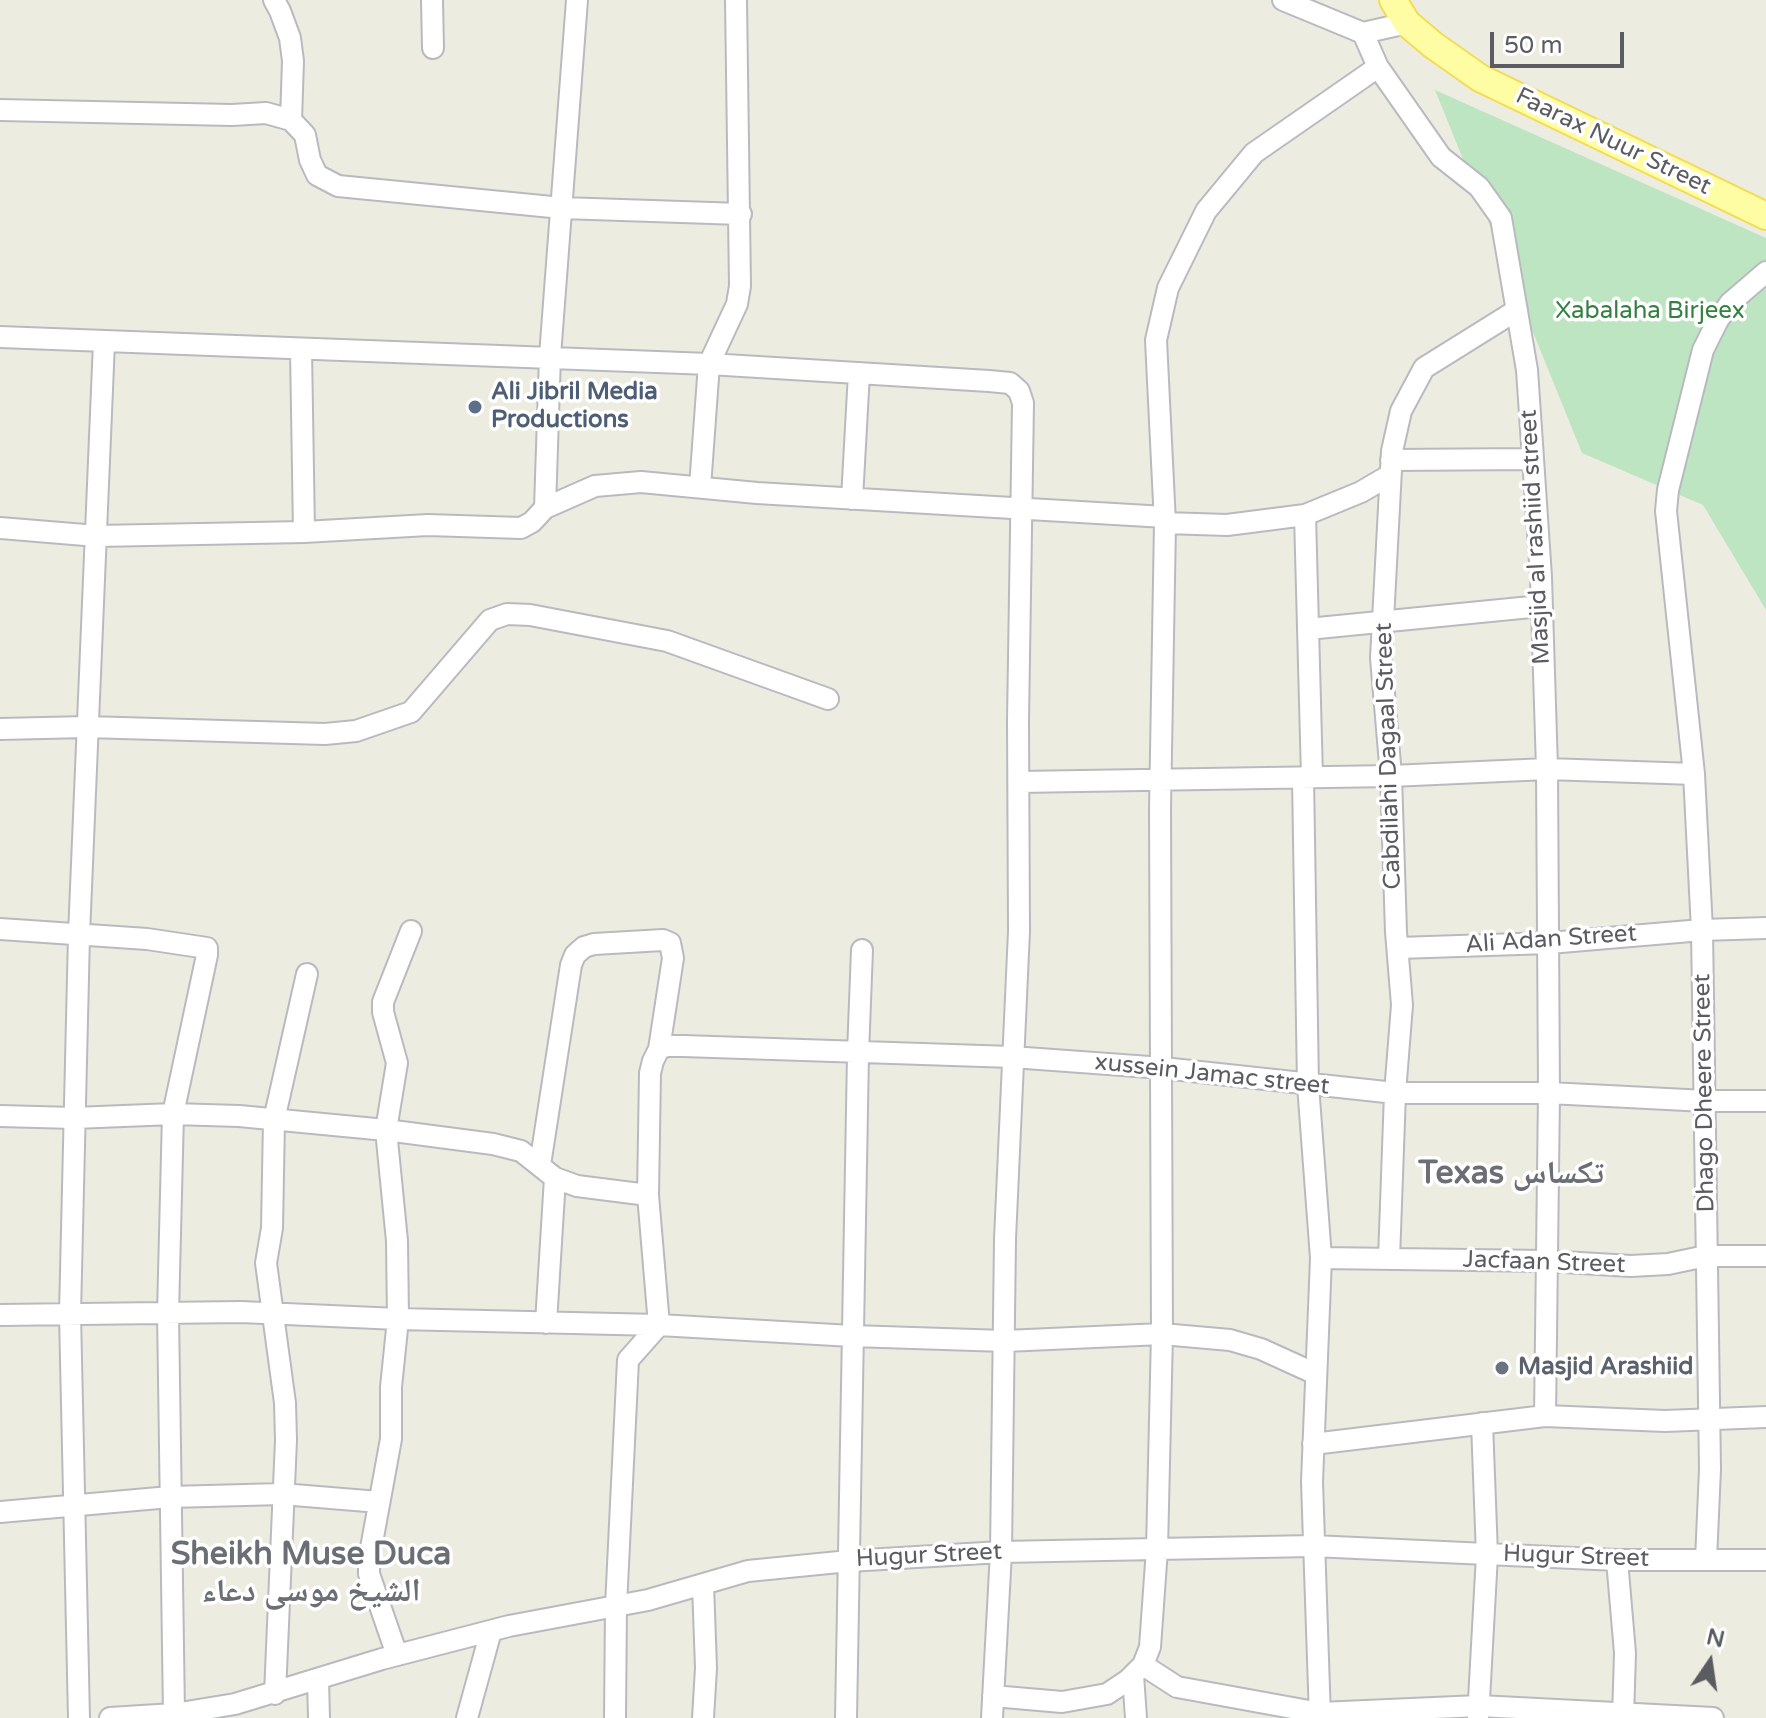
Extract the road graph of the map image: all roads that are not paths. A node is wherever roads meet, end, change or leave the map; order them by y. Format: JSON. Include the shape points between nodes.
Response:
{"nodes":[{"id":1,"x":274,"y":0,"type":"edge"},
{"id":2,"x":432,"y":0,"type":"edge"},
{"id":3,"x":577,"y":0,"type":"edge"},
{"id":4,"x":736,"y":0,"type":"edge"},
{"id":5,"x":1283,"y":0,"type":"edge"},
{"id":6,"x":1393,"y":0,"type":"edge"},
{"id":7,"x":1407,"y":23,"type":"junction"},
{"id":8,"x":1363,"y":33,"type":"junction"},
{"id":9,"x":433,"y":48,"type":"dead end"},
{"id":10,"x":1378,"y":67,"type":"junction"},
{"id":11,"x":0,"y":110,"type":"edge"},
{"id":12,"x":291,"y":120,"type":"junction"},
{"id":13,"x":562,"y":208,"type":"junction"},
{"id":14,"x":741,"y":214,"type":"junction"},
{"id":15,"x":1766,"y":216,"type":"edge"},
{"id":16,"x":1766,"y":272,"type":"edge"},
{"id":17,"x":1517,"y":310,"type":"junction"},
{"id":18,"x":0,"y":337,"type":"edge"},
{"id":19,"x":104,"y":342,"type":"junction"},
{"id":20,"x":301,"y":350,"type":"junction"},
{"id":21,"x":550,"y":356,"type":"junction"},
{"id":22,"x":709,"y":364,"type":"junction"},
{"id":23,"x":859,"y":373,"type":"junction"},
{"id":24,"x":1532,"y":459,"type":"junction"},
{"id":25,"x":1390,"y":467,"type":"junction"},
{"id":26,"x":700,"y":487,"type":"junction"},
{"id":27,"x":852,"y":499,"type":"junction"},
{"id":28,"x":545,"y":508,"type":"junction"},
{"id":29,"x":1021,"y":510,"type":"junction"},
{"id":30,"x":1305,"y":515,"type":"junction"},
{"id":31,"x":1165,"y":520,"type":"junction"},
{"id":32,"x":0,"y":528,"type":"edge"},
{"id":33,"x":304,"y":532,"type":"junction"},
{"id":34,"x":97,"y":536,"type":"junction"},
{"id":35,"x":1541,"y":606,"type":"junction"},
{"id":36,"x":1383,"y":621,"type":"junction"},
{"id":37,"x":1308,"y":629,"type":"junction"},
{"id":38,"x":828,"y":699,"type":"dead end"},
{"id":39,"x":87,"y":727,"type":"junction"},
{"id":40,"x":0,"y":729,"type":"edge"},
{"id":41,"x":1547,"y":769,"type":"junction"},
{"id":42,"x":1694,"y":774,"type":"junction"},
{"id":43,"x":1391,"y":776,"type":"junction"},
{"id":44,"x":1308,"y":777,"type":"junction"},
{"id":45,"x":1160,"y":780,"type":"junction"},
{"id":46,"x":1019,"y":782,"type":"junction"},
{"id":47,"x":1766,"y":928,"type":"edge"},
{"id":48,"x":0,"y":929,"type":"edge"},
{"id":49,"x":1702,"y":930,"type":"junction"},
{"id":50,"x":411,"y":931,"type":"dead end"},
{"id":51,"x":79,"y":935,"type":"junction"},
{"id":52,"x":1549,"y":943,"type":"junction"},
{"id":53,"x":1399,"y":948,"type":"junction"},
{"id":54,"x":862,"y":950,"type":"dead end"},
{"id":55,"x":307,"y":974,"type":"dead end"},
{"id":56,"x":659,"y":1049,"type":"junction"},
{"id":57,"x":858,"y":1054,"type":"junction"},
{"id":58,"x":1012,"y":1057,"type":"junction"},
{"id":59,"x":1163,"y":1068,"type":"junction"},
{"id":60,"x":1308,"y":1085,"type":"junction"},
{"id":61,"x":1395,"y":1093,"type":"junction"},
{"id":62,"x":1549,"y":1093,"type":"junction"},
{"id":63,"x":1706,"y":1101,"type":"junction"},
{"id":64,"x":1766,"y":1101,"type":"edge"},
{"id":65,"x":173,"y":1114,"type":"junction"},
{"id":66,"x":0,"y":1116,"type":"edge"},
{"id":67,"x":74,"y":1118,"type":"junction"},
{"id":68,"x":274,"y":1120,"type":"junction"},
{"id":69,"x":386,"y":1130,"type":"junction"},
{"id":70,"x":548,"y":1171,"type":"junction"},
{"id":71,"x":648,"y":1195,"type":"junction"},
{"id":72,"x":1706,"y":1256,"type":"junction"},
{"id":73,"x":1766,"y":1256,"type":"edge"},
{"id":74,"x":1321,"y":1258,"type":"junction"},
{"id":75,"x":1389,"y":1259,"type":"junction"},
{"id":76,"x":1546,"y":1261,"type":"junction"},
{"id":77,"x":168,"y":1313,"type":"junction"},
{"id":78,"x":272,"y":1313,"type":"junction"},
{"id":79,"x":70,"y":1314,"type":"junction"},
{"id":80,"x":0,"y":1315,"type":"edge"},
{"id":81,"x":398,"y":1319,"type":"junction"},
{"id":82,"x":546,"y":1323,"type":"junction"},
{"id":83,"x":659,"y":1325,"type":"junction"},
{"id":84,"x":1162,"y":1334,"type":"junction"},
{"id":85,"x":852,"y":1336,"type":"junction"},
{"id":86,"x":1005,"y":1341,"type":"junction"},
{"id":87,"x":1316,"y":1374,"type":"junction"},
{"id":88,"x":1545,"y":1416,"type":"junction"},
{"id":89,"x":1766,"y":1417,"type":"edge"},
{"id":90,"x":1710,"y":1420,"type":"junction"},
{"id":91,"x":1482,"y":1423,"type":"junction"},
{"id":92,"x":1313,"y":1444,"type":"junction"},
{"id":93,"x":282,"y":1494,"type":"junction"},
{"id":94,"x":170,"y":1497,"type":"junction"},
{"id":95,"x":379,"y":1502,"type":"junction"},
{"id":96,"x":75,"y":1505,"type":"junction"},
{"id":97,"x":0,"y":1512,"type":"edge"},
{"id":98,"x":1313,"y":1546,"type":"junction"},
{"id":99,"x":1157,"y":1549,"type":"junction"},
{"id":100,"x":1001,"y":1552,"type":"junction"},
{"id":101,"x":1487,"y":1555,"type":"junction"},
{"id":102,"x":1617,"y":1560,"type":"junction"},
{"id":103,"x":1706,"y":1560,"type":"junction"},
{"id":104,"x":1766,"y":1560,"type":"edge"},
{"id":105,"x":849,"y":1561,"type":"junction"},
{"id":106,"x":703,"y":1585,"type":"junction"},
{"id":107,"x":616,"y":1606,"type":"junction"},
{"id":108,"x":491,"y":1631,"type":"junction"},
{"id":109,"x":397,"y":1655,"type":"junction"},
{"id":110,"x":1138,"y":1670,"type":"junction"},
{"id":111,"x":318,"y":1680,"type":"junction"},
{"id":112,"x":275,"y":1694,"type":"junction"},
{"id":113,"x":993,"y":1696,"type":"junction"},
{"id":114,"x":1479,"y":1712,"type":"edge"},
{"id":115,"x":186,"y":1715,"type":"edge"},
{"id":116,"x":1320,"y":1716,"type":"edge"},
{"id":117,"x":1623,"y":1716,"type":"edge"},
{"id":118,"x":79,"y":1718,"type":"edge"},
{"id":119,"x":110,"y":1718,"type":"edge"},
{"id":120,"x":319,"y":1718,"type":"edge"},
{"id":121,"x":467,"y":1718,"type":"edge"},
{"id":122,"x":615,"y":1718,"type":"edge"},
{"id":123,"x":703,"y":1718,"type":"edge"},
{"id":124,"x":846,"y":1718,"type":"edge"},
{"id":125,"x":992,"y":1718,"type":"edge"},
{"id":126,"x":1136,"y":1718,"type":"edge"},
{"id":127,"x":1713,"y":1718,"type":"edge"}],
"edges":[{"from":1,"to":12,"type":"street","via":[[290,38]]},
{"from":2,"to":9,"type":"street"},
{"from":3,"to":13,"type":"street"},
{"from":4,"to":14,"type":"street"},
{"from":5,"to":8,"type":"street"},
{"from":6,"to":7,"type":"main road","name":"Faarax Nuur Street"},
{"from":7,"to":8,"type":"street"},
{"from":7,"to":15,"type":"main road","name":"Faarax Nuur Street","via":[[1480,78]]},
{"from":8,"to":10,"type":"street","name":"Masjid al rashiid street"},
{"from":10,"to":17,"type":"street","name":"Masjid al rashiid street","via":[[1441,157],[1479,187],[1501,218]]},
{"from":10,"to":31,"type":"street","via":[[1254,153],[1206,211],[1168,288],[1156,340]]},
{"from":11,"to":12,"type":"street","via":[[266,113]]},
{"from":12,"to":13,"type":"street","via":[[305,135],[317,175],[338,186]]},
{"from":13,"to":14,"type":"street"},
{"from":13,"to":21,"type":"street"},
{"from":14,"to":22,"type":"street","via":[[737,304]]},
{"from":16,"to":42,"type":"street","name":"Dhago Dheere Street","via":[[1730,303],[1703,350],[1668,490],[1666,525]]},
{"from":17,"to":24,"type":"street","name":"Masjid al rashiid street"},
{"from":17,"to":25,"type":"street","name":"Cabdilahi Dagaal Street","via":[[1424,368],[1401,411]]},
{"from":18,"to":19,"type":"street"},
{"from":19,"to":20,"type":"street"},
{"from":19,"to":34,"type":"street"},
{"from":20,"to":21,"type":"street"},
{"from":20,"to":33,"type":"street"},
{"from":21,"to":22,"type":"street"},
{"from":21,"to":28,"type":"street"},
{"from":22,"to":23,"type":"street"},
{"from":22,"to":26,"type":"street"},
{"from":23,"to":27,"type":"street"},
{"from":23,"to":29,"type":"street","via":[[1010,383],[1023,403]]},
{"from":24,"to":25,"type":"street"},
{"from":24,"to":35,"type":"street","name":"Masjid al rashiid street"},
{"from":25,"to":30,"type":"street","via":[[1361,492]]},
{"from":25,"to":36,"type":"street","name":"Cabdilahi Dagaal Street"},
{"from":26,"to":27,"type":"street"},
{"from":26,"to":28,"type":"street","via":[[608,484]]},
{"from":27,"to":29,"type":"street"},
{"from":28,"to":33,"type":"street","via":[[521,528],[428,525]]},
{"from":29,"to":31,"type":"street"},
{"from":29,"to":46,"type":"street"},
{"from":30,"to":31,"type":"street","via":[[1227,525]]},
{"from":30,"to":37,"type":"street"},
{"from":31,"to":45,"type":"street"},
{"from":32,"to":34,"type":"street"},
{"from":33,"to":34,"type":"street"},
{"from":34,"to":39,"type":"street"},
{"from":35,"to":36,"type":"street"},
{"from":35,"to":41,"type":"street","name":"Masjid al rashiid street"},
{"from":36,"to":37,"type":"street"},
{"from":36,"to":43,"type":"street","name":"Cabdilahi Dagaal Street"},
{"from":37,"to":44,"type":"street"},
{"from":38,"to":39,"type":"street","via":[[667,641],[507,614],[490,620],[411,712],[356,731]]},
{"from":39,"to":40,"type":"street"},
{"from":39,"to":51,"type":"street"},
{"from":41,"to":42,"type":"street"},
{"from":41,"to":43,"type":"street"},
{"from":41,"to":52,"type":"street","name":"Masjid al rashiid street"},
{"from":42,"to":49,"type":"street","name":"Dhago Dheere Street"},
{"from":43,"to":44,"type":"street"},
{"from":43,"to":53,"type":"street","name":"Cabdilahi Dagaal Street"},
{"from":44,"to":45,"type":"street"},
{"from":44,"to":60,"type":"street"},
{"from":45,"to":46,"type":"street"},
{"from":45,"to":59,"type":"street"},
{"from":46,"to":58,"type":"street"},
{"from":47,"to":49,"type":"street","name":"Ali Adan Street"},
{"from":48,"to":51,"type":"street"},
{"from":49,"to":52,"type":"street","name":"Ali Adan Street"},
{"from":49,"to":63,"type":"street","name":"Dhago Dheere Street"},
{"from":50,"to":69,"type":"street","via":[[383,1002],[397,1063]]},
{"from":51,"to":65,"type":"street","via":[[207,948]]},
{"from":51,"to":67,"type":"street"},
{"from":52,"to":53,"type":"street","name":"Ali Adan Street"},
{"from":52,"to":62,"type":"street","name":"Masjid al rashiid street"},
{"from":53,"to":61,"type":"street","name":"Cabdilahi Dagaal Street","via":[[1402,1005]]},
{"from":54,"to":57,"type":"street"},
{"from":55,"to":68,"type":"street"},
{"from":56,"to":57,"type":"street","name":"xussein Jamac street"},
{"from":56,"to":70,"type":"street","via":[[673,958],[670,943],[584,947],[571,965]]},
{"from":56,"to":71,"type":"street","via":[[650,1073]]},
{"from":57,"to":58,"type":"street","name":"xussein Jamac street"},
{"from":57,"to":85,"type":"street"},
{"from":58,"to":59,"type":"street","name":"xussein Jamac street"},
{"from":58,"to":86,"type":"street"},
{"from":59,"to":60,"type":"street","name":"xussein Jamac street"},
{"from":59,"to":84,"type":"street"},
{"from":60,"to":61,"type":"street","name":"xussein Jamac street"},
{"from":60,"to":74,"type":"street"},
{"from":61,"to":62,"type":"street","name":"xussein Jamac street"},
{"from":61,"to":75,"type":"street","name":"Cabdilahi Dagaal Street"},
{"from":62,"to":63,"type":"street","name":"xussein Jamac street"},
{"from":62,"to":76,"type":"street","name":"Masjid al rashiid street"},
{"from":63,"to":64,"type":"street","name":"xussein Jamac street"},
{"from":63,"to":72,"type":"street","name":"Dhago Dheere Street"},
{"from":65,"to":67,"type":"street"},
{"from":65,"to":68,"type":"street"},
{"from":65,"to":77,"type":"street"},
{"from":66,"to":67,"type":"street"},
{"from":67,"to":79,"type":"street"},
{"from":68,"to":69,"type":"street"},
{"from":68,"to":78,"type":"street","via":[[272,1228],[266,1263]]},
{"from":69,"to":70,"type":"street","via":[[521,1151]]},
{"from":69,"to":81,"type":"street"},
{"from":70,"to":71,"type":"street","via":[[577,1186]]},
{"from":70,"to":82,"type":"street"},
{"from":71,"to":83,"type":"street"},
{"from":72,"to":73,"type":"street","name":"Jacfaan Street"},
{"from":72,"to":76,"type":"street","name":"Jacfaan Street","via":[[1631,1266]]},
{"from":72,"to":90,"type":"street","name":"Dhago Dheere Street"},
{"from":74,"to":75,"type":"street","name":"Jacfaan Street"},
{"from":74,"to":87,"type":"street"},
{"from":75,"to":76,"type":"street","name":"Jacfaan Street"},
{"from":76,"to":88,"type":"street","name":"Masjid al rashiid street"},
{"from":77,"to":78,"type":"street"},
{"from":77,"to":79,"type":"street"},
{"from":77,"to":94,"type":"street"},
{"from":78,"to":81,"type":"street"},
{"from":78,"to":93,"type":"street","via":[[285,1403]]},
{"from":79,"to":80,"type":"street"},
{"from":79,"to":96,"type":"street"},
{"from":81,"to":82,"type":"street"},
{"from":81,"to":95,"type":"street","via":[[391,1439]]},
{"from":82,"to":83,"type":"street"},
{"from":83,"to":85,"type":"street"},
{"from":83,"to":107,"type":"street","via":[[628,1360]]},
{"from":84,"to":86,"type":"street"},
{"from":84,"to":87,"type":"street","via":[[1230,1340]]},
{"from":84,"to":99,"type":"street"},
{"from":85,"to":86,"type":"street"},
{"from":85,"to":105,"type":"street"},
{"from":86,"to":100,"type":"street"},
{"from":87,"to":92,"type":"street"},
{"from":88,"to":90,"type":"street"},
{"from":88,"to":91,"type":"street"},
{"from":89,"to":90,"type":"street"},
{"from":90,"to":103,"type":"street","name":"Dhago Dheere Street"},
{"from":91,"to":92,"type":"street"},
{"from":91,"to":101,"type":"street"},
{"from":92,"to":98,"type":"street"},
{"from":93,"to":94,"type":"street"},
{"from":93,"to":95,"type":"street"},
{"from":93,"to":112,"type":"street"},
{"from":94,"to":96,"type":"street"},
{"from":94,"to":115,"type":"street"},
{"from":95,"to":109,"type":"street","via":[[369,1574]]},
{"from":96,"to":97,"type":"street"},
{"from":96,"to":118,"type":"street"},
{"from":98,"to":99,"type":"street","name":"Hugur Street"},
{"from":98,"to":101,"type":"street","name":"Hugur Street"},
{"from":98,"to":116,"type":"street"},
{"from":99,"to":100,"type":"street","name":"Hugur Street"},
{"from":99,"to":110,"type":"street","via":[[1150,1647]]},
{"from":100,"to":105,"type":"street","name":"Hugur Street"},
{"from":100,"to":113,"type":"street"},
{"from":101,"to":102,"type":"street","name":"Hugur Street"},
{"from":101,"to":114,"type":"street"},
{"from":102,"to":103,"type":"street","name":"Hugur Street"},
{"from":102,"to":117,"type":"street","via":[[1625,1645]]},
{"from":103,"to":104,"type":"street","name":"Hugur Street"},
{"from":105,"to":106,"type":"street","name":"Hugur Street","via":[[748,1571]]},
{"from":105,"to":124,"type":"street"},
{"from":106,"to":107,"type":"street","name":"Hugur Street"},
{"from":106,"to":123,"type":"street"},
{"from":107,"to":108,"type":"street","name":"Hugur Street"},
{"from":107,"to":122,"type":"street"},
{"from":108,"to":109,"type":"street","name":"Hugur Street"},
{"from":108,"to":121,"type":"street"},
{"from":109,"to":111,"type":"street","name":"Hugur Street"},
{"from":110,"to":113,"type":"street","via":[[1107,1694],[1062,1702]]},
{"from":110,"to":116,"type":"street","via":[[1177,1687]]},
{"from":110,"to":126,"type":"street"},
{"from":111,"to":112,"type":"street","name":"Hugur Street"},
{"from":111,"to":120,"type":"street"},
{"from":112,"to":115,"type":"street","name":"Hugur Street"},
{"from":113,"to":125,"type":"street"},
{"from":114,"to":116,"type":"street"},
{"from":114,"to":117,"type":"street"},
{"from":115,"to":119,"type":"street","name":"Hugur Street"},
{"from":117,"to":127,"type":"street"}]}
